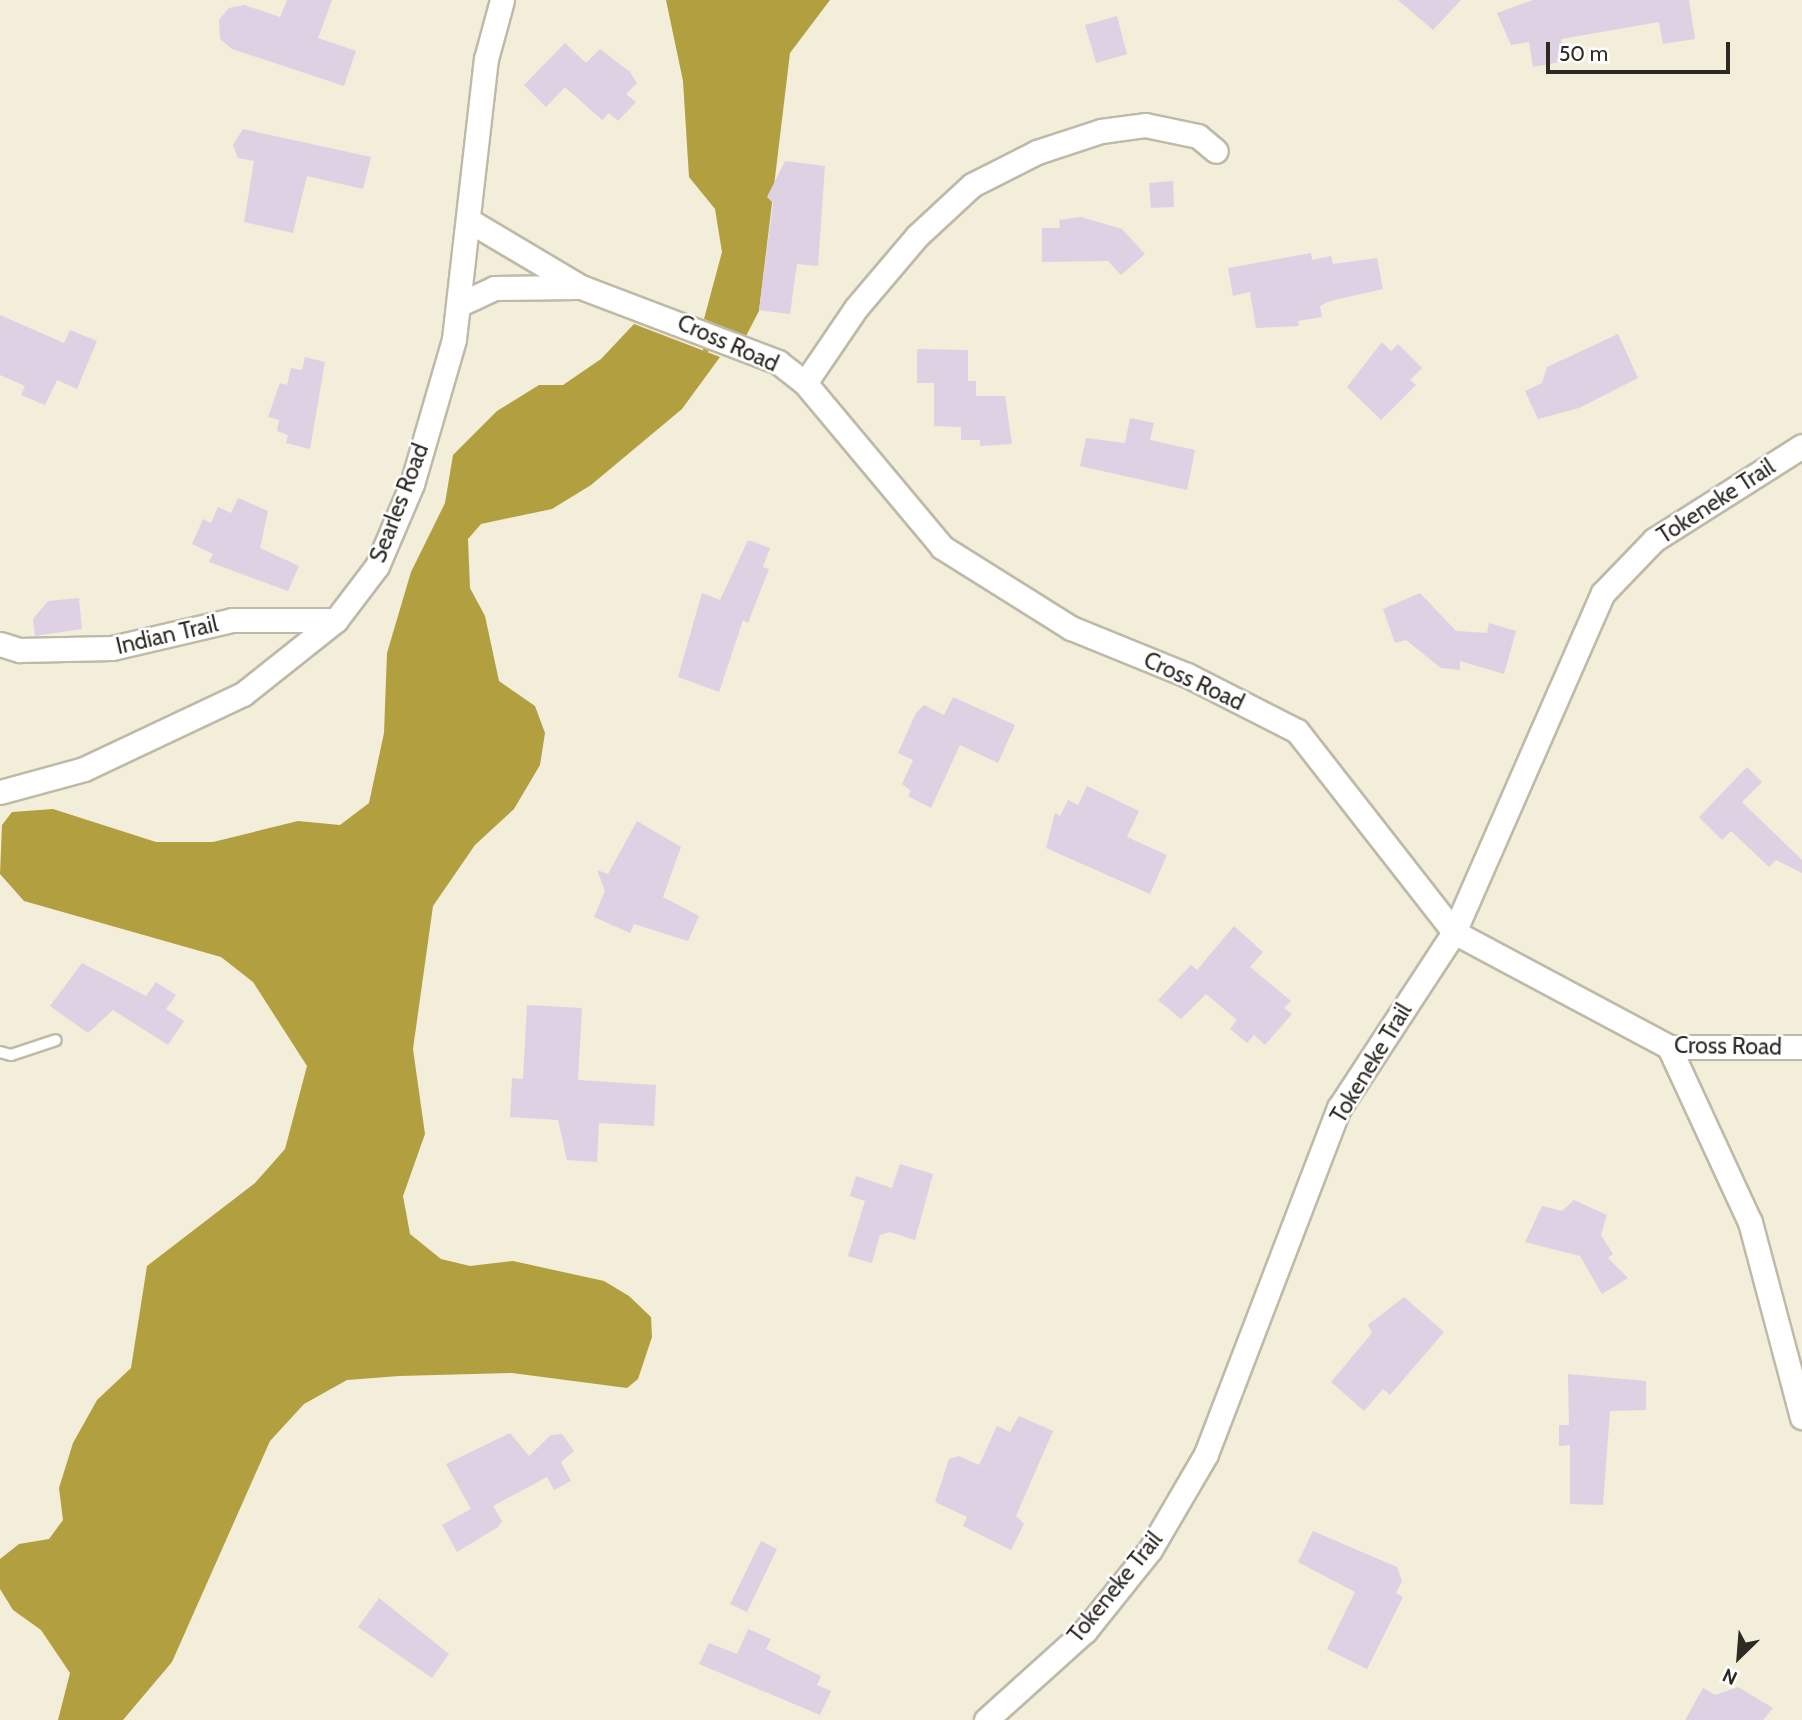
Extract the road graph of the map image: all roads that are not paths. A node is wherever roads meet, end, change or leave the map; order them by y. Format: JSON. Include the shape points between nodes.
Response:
{"nodes":[{"id":1,"x":502,"y":0,"type":"edge"},
{"id":2,"x":1216,"y":151,"type":"dead end"},
{"id":3,"x":468,"y":220,"type":"junction"},
{"id":4,"x":580,"y":287,"type":"junction"},
{"id":5,"x":458,"y":305,"type":"junction"},
{"id":6,"x":805,"y":383,"type":"junction"},
{"id":7,"x":1802,"y":446,"type":"edge"},
{"id":8,"x":336,"y":620,"type":"junction"},
{"id":9,"x":0,"y":643,"type":"edge"},
{"id":10,"x":0,"y":792,"type":"edge"},
{"id":11,"x":1454,"y":932,"type":"junction"},
{"id":12,"x":56,"y":1040,"type":"dead end"},
{"id":13,"x":1669,"y":1047,"type":"junction"},
{"id":14,"x":1802,"y":1047,"type":"edge"},
{"id":15,"x":0,"y":1052,"type":"edge"},
{"id":16,"x":1802,"y":1418,"type":"edge"},
{"id":17,"x":986,"y":1720,"type":"edge"}],
"edges":[{"from":1,"to":3,"type":"street","name":"Searles Road","via":[[486,59]]},
{"from":2,"to":6,"type":"street","via":[[1198,136],[1145,125],[1101,131],[1037,152],[972,185],[917,236],[856,307]]},
{"from":3,"to":4,"type":"street","name":"Cross Road"},
{"from":3,"to":5,"type":"street","name":"Searles Road"},
{"from":4,"to":5,"type":"street","name":"Cross Road","via":[[494,288]]},
{"from":4,"to":6,"type":"street","name":"Cross Road","via":[[660,313],[778,362]]},
{"from":5,"to":8,"type":"street","name":"Searles Road","via":[[412,484],[377,566]]},
{"from":6,"to":11,"type":"street","name":"Cross Road","via":[[942,548],[1071,628],[1187,675],[1297,731]]},
{"from":7,"to":11,"type":"street","name":"Tokeneke Trail","via":[[1654,540],[1603,593]]},
{"from":8,"to":9,"type":"street","name":"Indian Trail","via":[[232,620],[112,648],[20,650]]},
{"from":8,"to":10,"type":"street","name":"Searles Road","via":[[243,694],[84,769]]},
{"from":11,"to":13,"type":"street","name":"Cross Road"},
{"from":11,"to":17,"type":"street","name":"Tokeneke Trail","via":[[1339,1108],[1236,1389],[1150,1550],[1085,1631]]},
{"from":12,"to":15,"type":"lane"},
{"from":13,"to":14,"type":"street","name":"Cross Road"},
{"from":13,"to":16,"type":"street","via":[[1750,1222]]}]}
